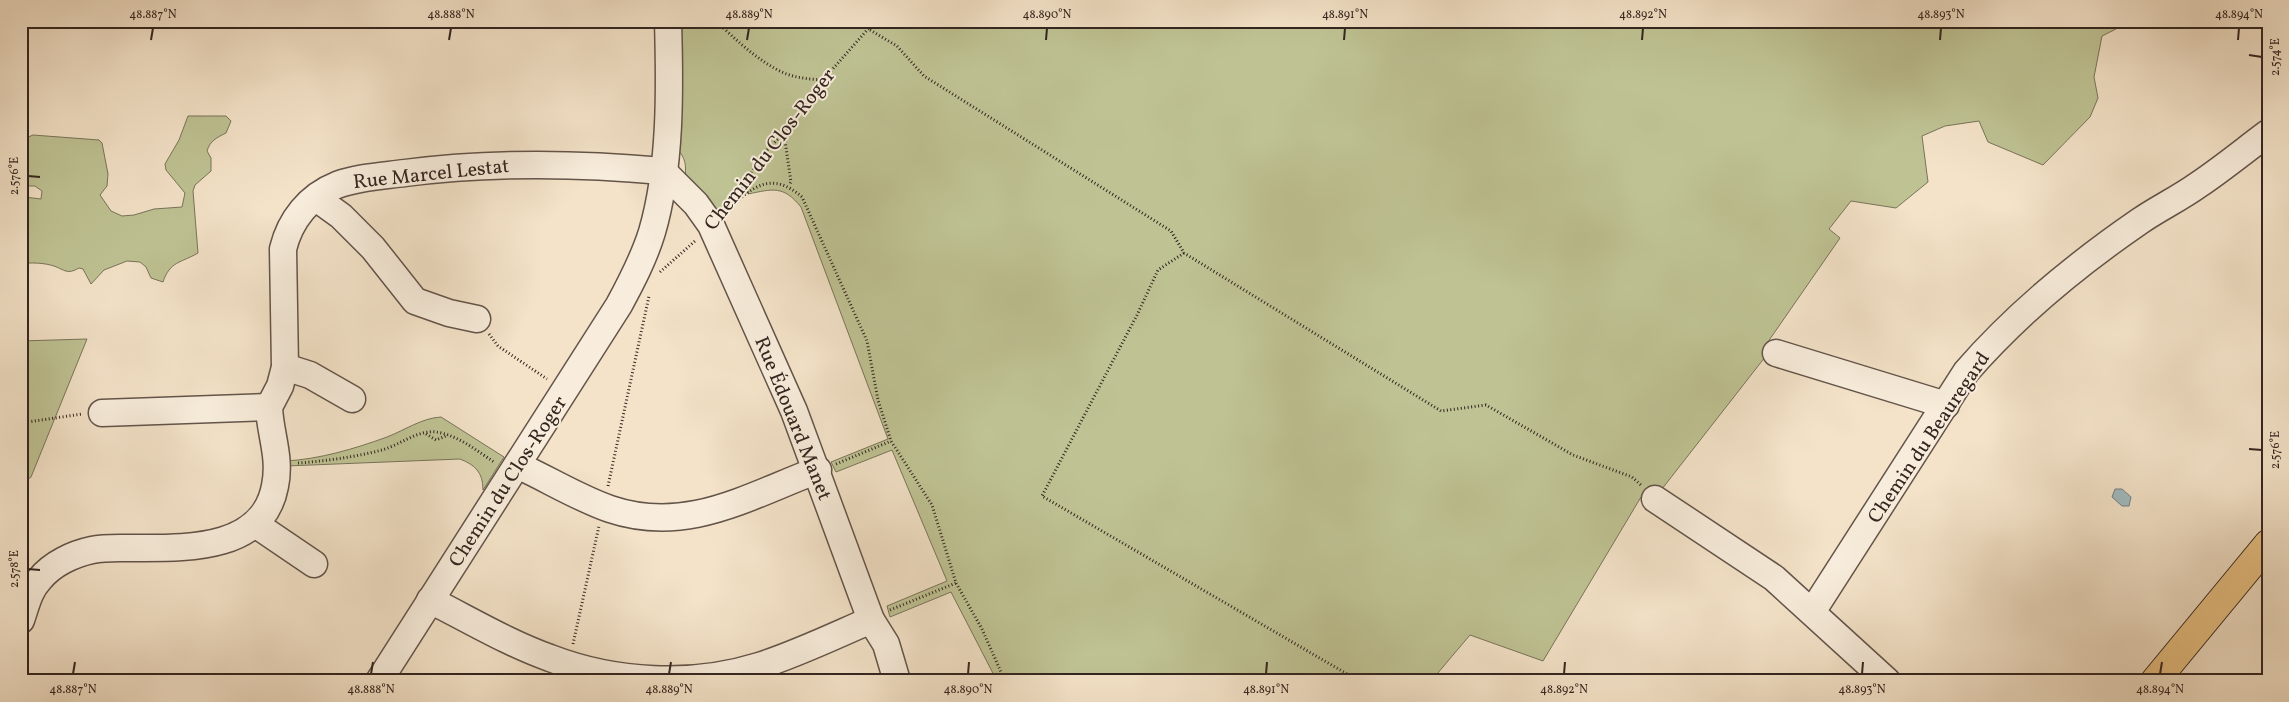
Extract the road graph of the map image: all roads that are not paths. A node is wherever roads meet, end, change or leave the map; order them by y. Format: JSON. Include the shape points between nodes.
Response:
{"nodes":[{"id":1,"x":668,"y":21,"type":"edge"},
{"id":2,"x":2268,"y":132,"type":"edge"},
{"id":3,"x":663,"y":171,"type":"junction"},
{"id":4,"x":316,"y":198,"type":"junction"},
{"id":5,"x":477,"y":319,"type":"road end"},
{"id":6,"x":1776,"y":353,"type":"dead end"},
{"id":7,"x":285,"y":367,"type":"junction"},
{"id":8,"x":352,"y":399,"type":"dead end"},
{"id":9,"x":1946,"y":405,"type":"junction"},
{"id":10,"x":269,"y":407,"type":"junction"},
{"id":11,"x":102,"y":413,"type":"road end"},
{"id":12,"x":514,"y":469,"type":"junction"},
{"id":13,"x":818,"y":470,"type":"junction"},
{"id":14,"x":1655,"y":500,"type":"road end"},
{"id":15,"x":255,"y":524,"type":"junction"},
{"id":16,"x":2268,"y":544,"type":"edge"},
{"id":17,"x":314,"y":564,"type":"dead end"},
{"id":18,"x":430,"y":600,"type":"junction"},
{"id":19,"x":1812,"y":612,"type":"junction"},
{"id":20,"x":21,"y":620,"type":"edge"},
{"id":21,"x":871,"y":620,"type":"junction"},
{"id":22,"x":379,"y":681,"type":"edge"},
{"id":23,"x":897,"y":681,"type":"edge"},
{"id":24,"x":1887,"y":681,"type":"edge"},
{"id":25,"x":2155,"y":681,"type":"edge"}],
"edges":[{"from":1,"to":3,"type":"street","name":"Chemin du Clos-Roger","via":[[668,99]]},
{"from":2,"to":9,"type":"street","name":"Chemin du Beauregard","via":[[2197,186],[2080,264],[2040,297],[1966,372]]},
{"from":3,"to":4,"type":"street","name":"Rue Marcel Lestat","via":[[547,164],[458,167],[354,180]]},
{"from":3,"to":12,"type":"street","name":"Chemin du Clos-Roger","via":[[640,282]]},
{"from":3,"to":13,"type":"street","name":"Rue Édouard Manet","via":[[716,221]]},
{"from":4,"to":5,"type":"street","via":[[341,216],[373,248],[415,301]]},
{"from":4,"to":7,"type":"street","name":"Rue Marcel Lestat","via":[[293,221],[283,249]]},
{"from":6,"to":9,"type":"street"},
{"from":7,"to":8,"type":"street","via":[[310,375]]},
{"from":7,"to":10,"type":"street","name":"Rue Marcel Lestat"},
{"from":9,"to":19,"type":"street","name":"Chemin du Beauregard"},
{"from":10,"to":11,"type":"street"},
{"from":10,"to":15,"type":"street","via":[[275,439],[276,479],[272,497]]},
{"from":12,"to":13,"type":"street","via":[[603,506],[654,518],[698,515],[723,508]]},
{"from":12,"to":18,"type":"street","name":"Chemin du Clos-Roger"},
{"from":13,"to":21,"type":"street","name":"Rue Édouard Manet"},
{"from":14,"to":19,"type":"street","via":[[1774,578]]},
{"from":15,"to":17,"type":"street"},
{"from":15,"to":20,"type":"street","via":[[236,537],[212,543],[162,548],[103,548],[71,557],[40,578],[32,589]]},
{"from":16,"to":25,"type":"main road"},
{"from":18,"to":21,"type":"street","via":[[531,651],[569,665],[605,673],[664,679],[715,675],[759,666]]},
{"from":18,"to":22,"type":"street","name":"Chemin du Clos-Roger"},
{"from":19,"to":24,"type":"street"},
{"from":21,"to":23,"type":"street","name":"Rue Édouard Manet","via":[[886,644]]}]}
